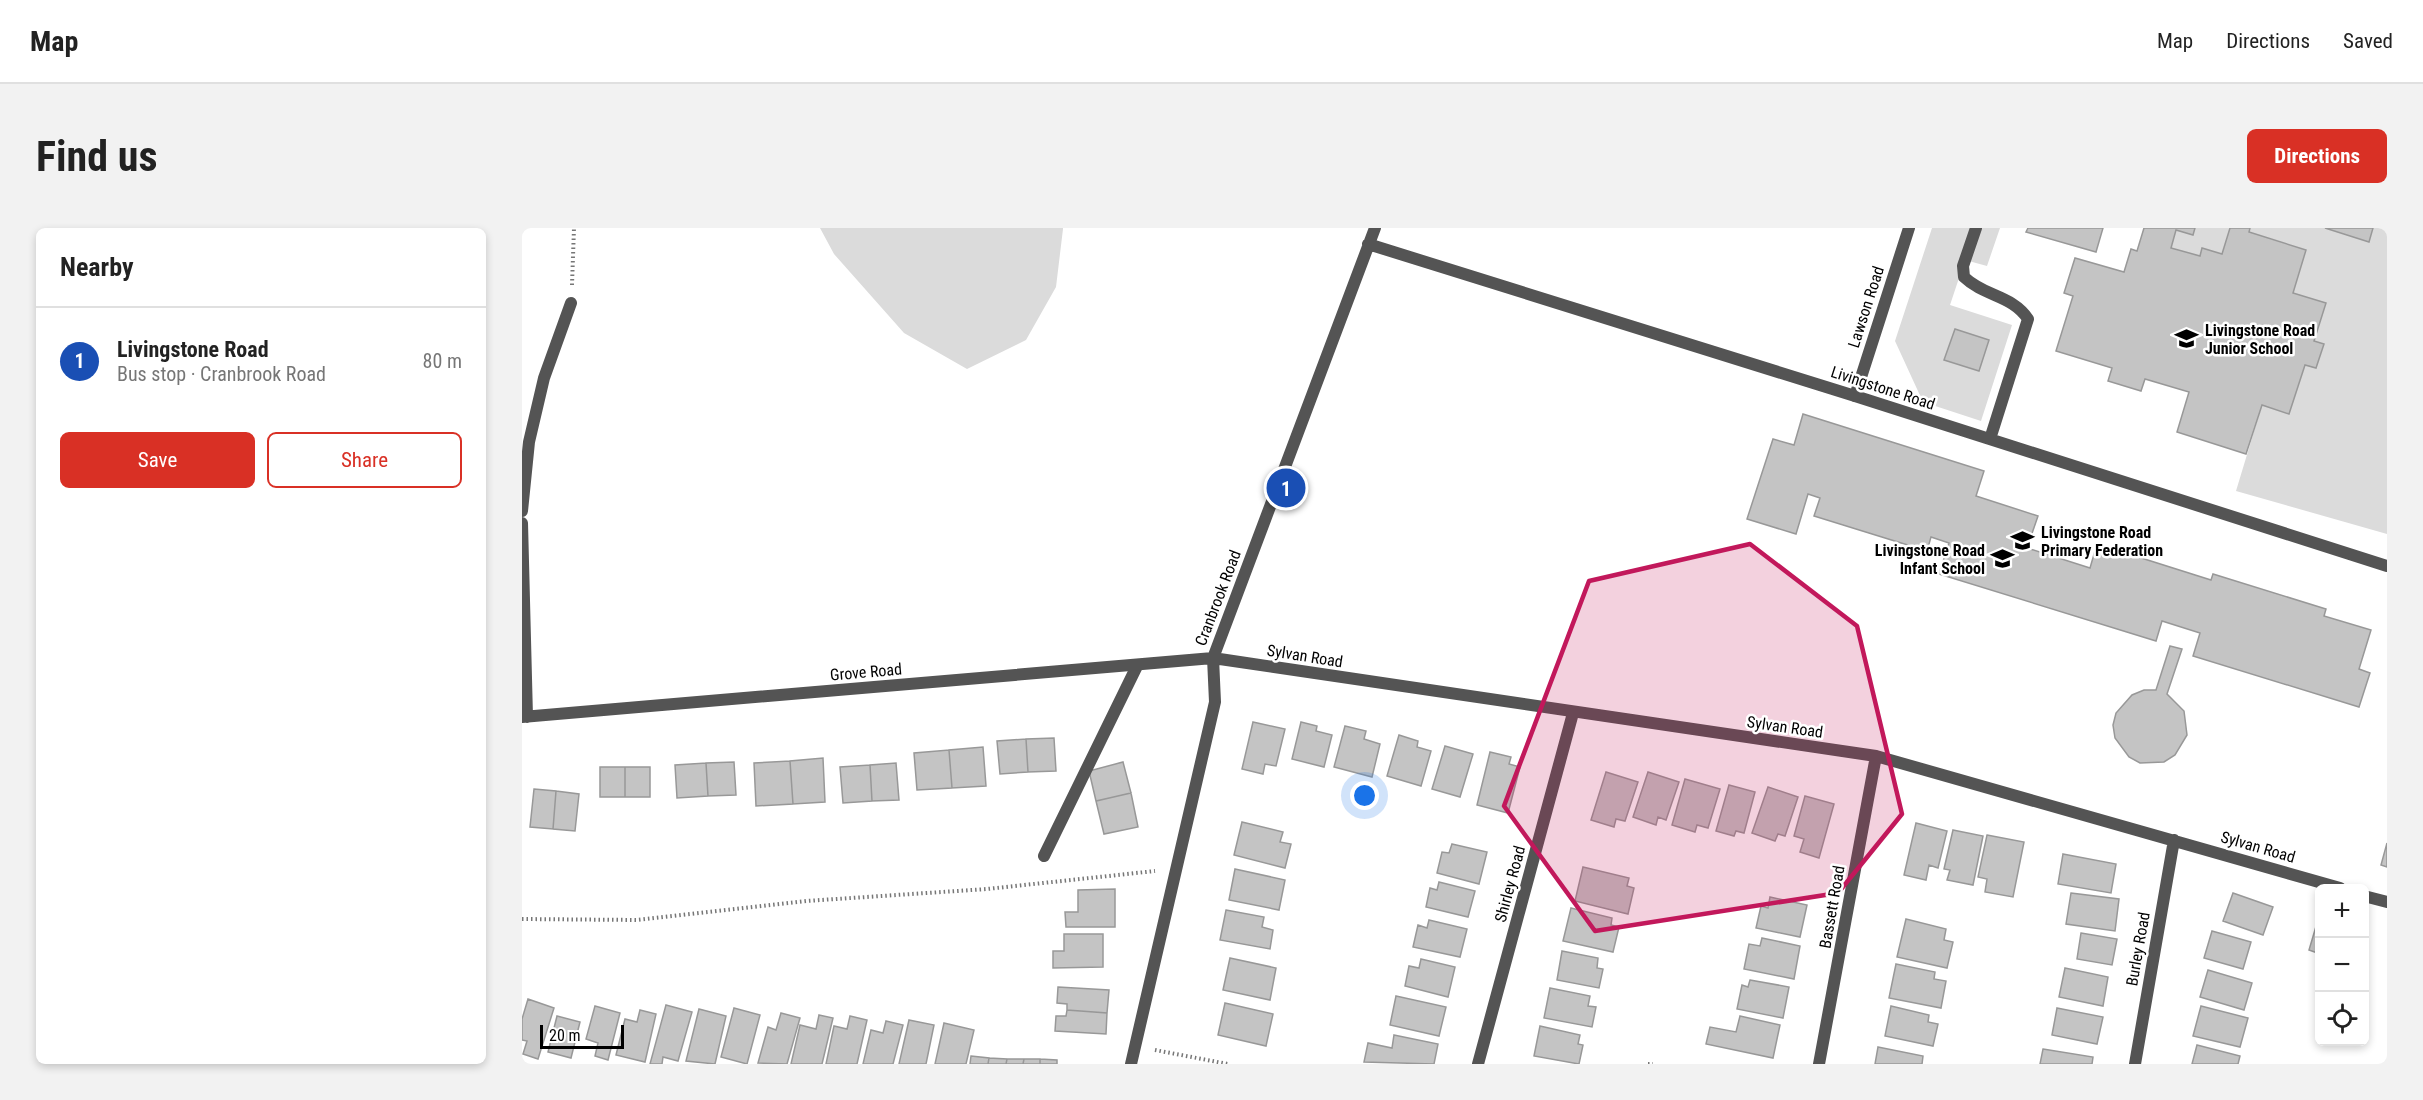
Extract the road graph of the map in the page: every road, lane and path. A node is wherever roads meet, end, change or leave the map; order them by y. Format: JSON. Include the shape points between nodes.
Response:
{"nodes":[{"id":1,"x":574,"y":228,"type":"edge"},
{"id":2,"x":1375,"y":228,"type":"edge"},
{"id":3,"x":1910,"y":228,"type":"edge"},
{"id":4,"x":1976,"y":228,"type":"edge"},
{"id":5,"x":1368,"y":244,"type":"junction"},
{"id":6,"x":571,"y":303,"type":"joint"},
{"id":7,"x":1855,"y":396,"type":"junction"},
{"id":8,"x":1990,"y":440,"type":"junction"},
{"id":9,"x":522,"y":511,"type":"edge"},
{"id":10,"x":522,"y":523,"type":"edge"},
{"id":11,"x":2387,"y":566,"type":"edge"},
{"id":12,"x":1213,"y":658,"type":"junction"},
{"id":13,"x":1137,"y":666,"type":"junction"},
{"id":14,"x":1573,"y":713,"type":"junction"},
{"id":15,"x":525,"y":717,"type":"edge"},
{"id":16,"x":1876,"y":756,"type":"junction"},
{"id":17,"x":2174,"y":840,"type":"junction"},
{"id":18,"x":1044,"y":856,"type":"dead end"},
{"id":19,"x":1174,"y":869,"type":"junction"},
{"id":20,"x":2326,"y":884,"type":"edge"},
{"id":21,"x":2369,"y":897,"type":"edge"},
{"id":22,"x":2387,"y":902,"type":"edge"},
{"id":23,"x":522,"y":919,"type":"edge"},
{"id":24,"x":1135,"y":1046,"type":"junction"},
{"id":25,"x":1131,"y":1064,"type":"edge"},
{"id":26,"x":1228,"y":1064,"type":"edge"},
{"id":27,"x":1478,"y":1064,"type":"edge"},
{"id":28,"x":1648,"y":1064,"type":"edge"},
{"id":29,"x":1653,"y":1064,"type":"edge"},
{"id":30,"x":1820,"y":1064,"type":"edge"},
{"id":31,"x":2135,"y":1064,"type":"edge"}],
"edges":[{"from":1,"to":6,"type":"path"},
{"from":2,"to":5,"type":"street","name":"Cranbrook Road"},
{"from":3,"to":7,"type":"street","name":"Lawson Road"},
{"from":4,"to":8,"type":"street","via":[[1963,266],[1964,277],[1974,286],[2019,306],[2028,319]]},
{"from":5,"to":7,"type":"street","name":"Livingstone Road"},
{"from":5,"to":12,"type":"street","name":"Cranbrook Road"},
{"from":6,"to":9,"type":"street","via":[[544,378],[529,442]]},
{"from":7,"to":8,"type":"street","name":"Livingstone Road"},
{"from":8,"to":11,"type":"street","name":"Livingstone Road"},
{"from":10,"to":15,"type":"street"},
{"from":12,"to":13,"type":"street","name":"Grove Road"},
{"from":12,"to":14,"type":"street","name":"Sylvan Road"},
{"from":12,"to":19,"type":"street","name":"Cranbrook Road","via":[[1215,702]]},
{"from":13,"to":15,"type":"street","name":"Grove Road"},
{"from":13,"to":18,"type":"street"},
{"from":14,"to":16,"type":"street","name":"Sylvan Road"},
{"from":14,"to":27,"type":"street","name":"Shirley Road"},
{"from":16,"to":17,"type":"street","name":"Sylvan Road"},
{"from":16,"to":30,"type":"street","name":"Bassett Road"},
{"from":17,"to":20,"type":"street","name":"Sylvan Road"},
{"from":17,"to":31,"type":"street","name":"Burley Road"},
{"from":19,"to":23,"type":"path","via":[[637,920]]},
{"from":19,"to":24,"type":"street","name":"Cranbrook Road"},
{"from":21,"to":22,"type":"street"},
{"from":24,"to":25,"type":"street","name":"Cranbrook Road"},
{"from":24,"to":26,"type":"path"},
{"from":28,"to":29,"type":"path"}]}
